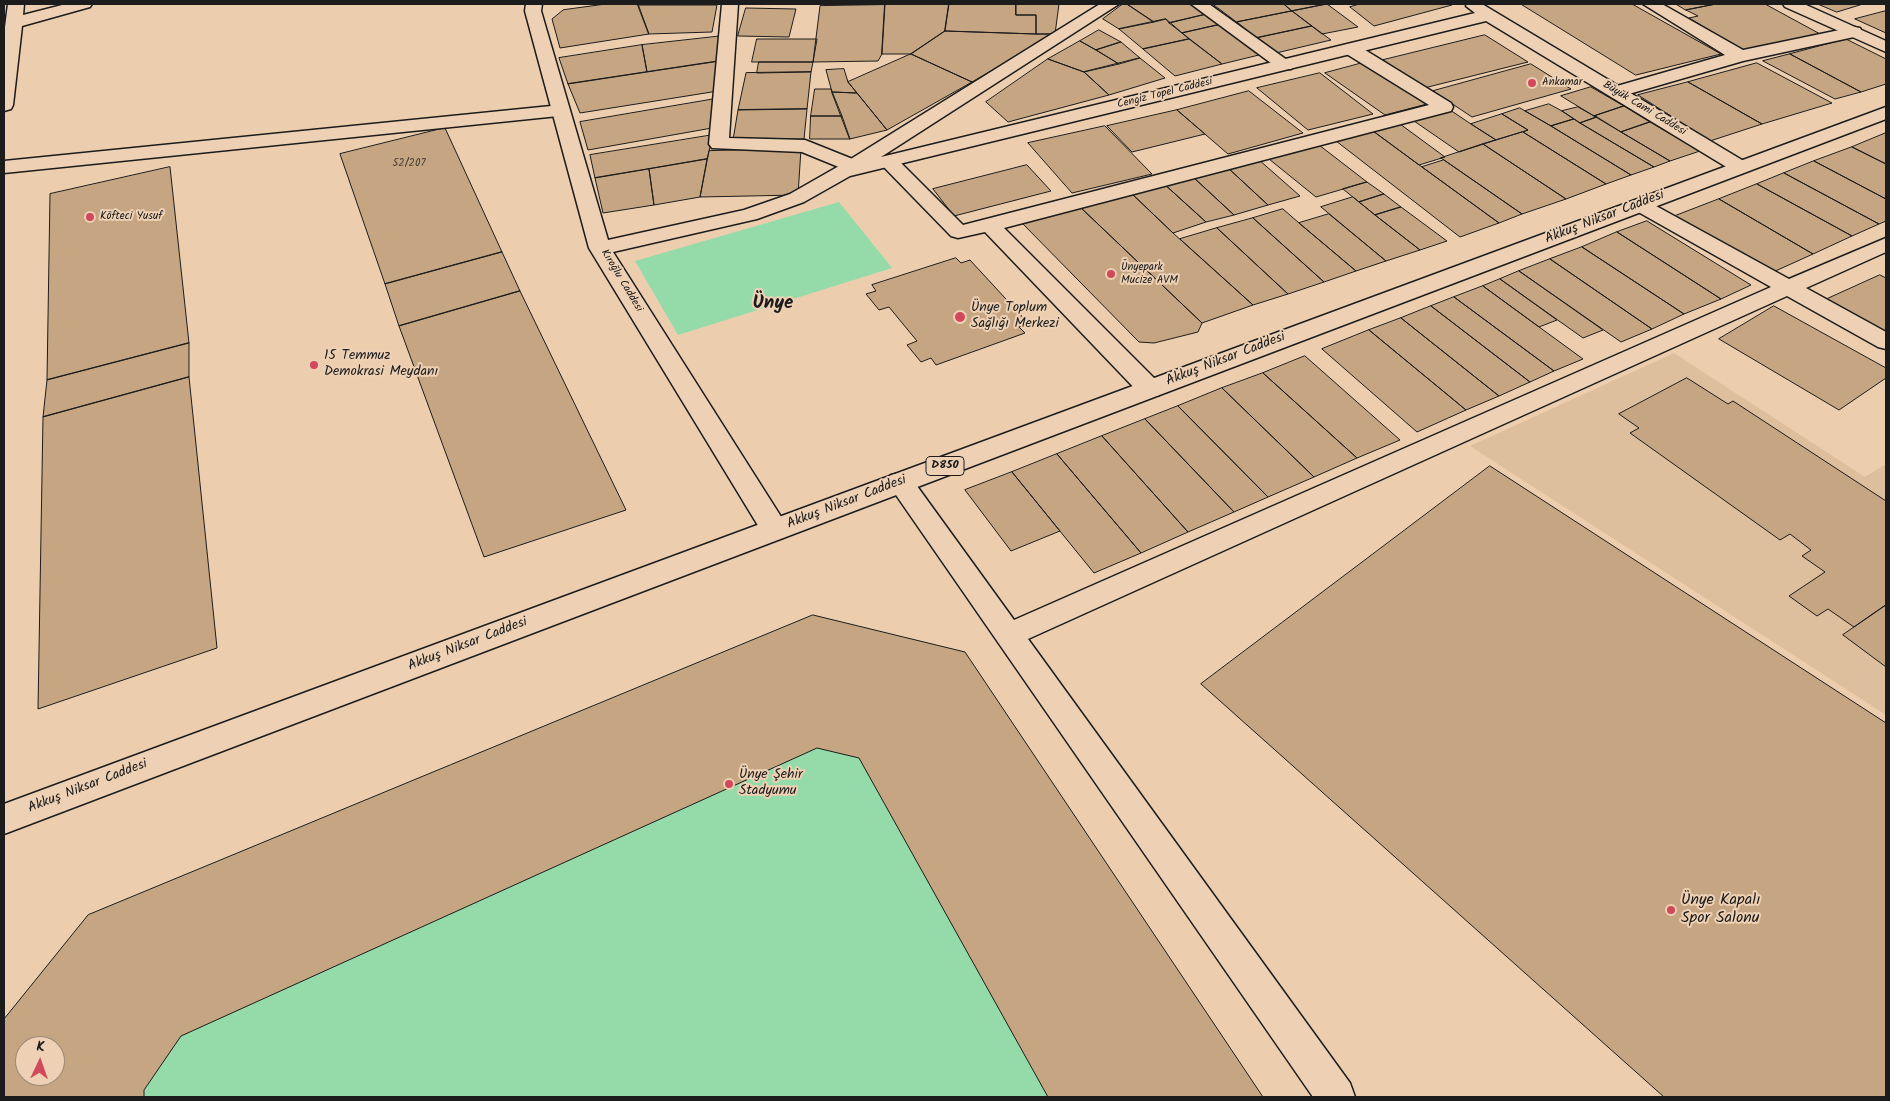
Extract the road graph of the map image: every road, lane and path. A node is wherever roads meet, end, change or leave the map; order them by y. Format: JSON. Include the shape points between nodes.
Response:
{"nodes":[{"id":1,"x":84,"y":4,"type":"edge"},
{"id":2,"x":534,"y":4,"type":"edge"},
{"id":3,"x":730,"y":4,"type":"edge"},
{"id":4,"x":1111,"y":4,"type":"edge"},
{"id":5,"x":1199,"y":4,"type":"edge"},
{"id":6,"x":1471,"y":4,"type":"edge"},
{"id":7,"x":1651,"y":4,"type":"edge"},
{"id":8,"x":1791,"y":4,"type":"edge"},
{"id":9,"x":12,"y":12,"type":"edge"},
{"id":10,"x":1489,"y":15,"type":"junction"},
{"id":11,"x":1854,"y":32,"type":"junction"},
{"id":12,"x":1886,"y":47,"type":"edge"},
{"id":13,"x":1351,"y":49,"type":"junction"},
{"id":14,"x":1740,"y":56,"type":"junction"},
{"id":15,"x":1286,"y":65,"type":"junction"},
{"id":16,"x":1616,"y":92,"type":"junction"},
{"id":17,"x":4,"y":105,"type":"edge"},
{"id":18,"x":562,"y":111,"type":"junction"},
{"id":19,"x":1886,"y":113,"type":"edge"},
{"id":20,"x":888,"y":161,"type":"junction"},
{"id":21,"x":4,"y":167,"type":"edge"},
{"id":22,"x":1740,"y":167,"type":"junction"},
{"id":23,"x":847,"y":169,"type":"junction"},
{"id":24,"x":1640,"y":205,"type":"junction"},
{"id":25,"x":990,"y":225,"type":"junction"},
{"id":26,"x":1886,"y":244,"type":"edge"},
{"id":27,"x":600,"y":248,"type":"junction"},
{"id":28,"x":1788,"y":287,"type":"junction"},
{"id":29,"x":1886,"y":342,"type":"edge"},
{"id":30,"x":1150,"y":389,"type":"junction"},
{"id":31,"x":900,"y":482,"type":"junction"},
{"id":32,"x":775,"y":530,"type":"junction"},
{"id":33,"x":1008,"y":635,"type":"junction"},
{"id":34,"x":4,"y":819,"type":"edge"},
{"id":35,"x":1336,"y":1097,"type":"edge"}],
"edges":[{"from":1,"to":9,"type":"street"},
{"from":2,"to":18,"type":"street","name":"Kıroğlu Caddesi","via":[[533,11]]},
{"from":3,"to":23,"type":"street","via":[[719,144],[805,146]]},
{"from":4,"to":23,"type":"street"},
{"from":5,"to":15,"type":"street"},
{"from":6,"to":10,"type":"street","name":"Büyük Cami Caddesi"},
{"from":7,"to":14,"type":"street"},
{"from":8,"to":11,"type":"street"},
{"from":9,"to":17,"type":"street"},
{"from":10,"to":13,"type":"street","name":"Cengiz Topel Caddesi"},
{"from":10,"to":16,"type":"street","name":"Büyük Cami Caddesi"},
{"from":11,"to":12,"type":"street"},
{"from":11,"to":14,"type":"street"},
{"from":13,"to":15,"type":"street","name":"Cengiz Topel Caddesi"},
{"from":13,"to":25,"type":"street","via":[[1444,107]]},
{"from":14,"to":16,"type":"street"},
{"from":15,"to":20,"type":"street","name":"Cengiz Topel Caddesi"},
{"from":16,"to":22,"type":"street","name":"Büyük Cami Caddesi"},
{"from":18,"to":21,"type":"street"},
{"from":18,"to":27,"type":"street","name":"Kıroğlu Caddesi"},
{"from":19,"to":22,"type":"street","name":"Akkuş Niksar Caddesi","number":"D850"},
{"from":20,"to":23,"type":"street","name":"Cengiz Topel Caddesi"},
{"from":20,"to":25,"type":"street","via":[[958,232]]},
{"from":22,"to":24,"type":"street","name":"Akkuş Niksar Caddesi","number":"D850"},
{"from":23,"to":27,"type":"street","via":[[797,198],[750,215]]},
{"from":24,"to":28,"type":"street"},
{"from":24,"to":30,"type":"street","name":"Akkuş Niksar Caddesi","number":"D850"},
{"from":25,"to":30,"type":"street"},
{"from":26,"to":28,"type":"street"},
{"from":27,"to":32,"type":"street","name":"Kıroğlu Caddesi"},
{"from":28,"to":29,"type":"street"},
{"from":28,"to":33,"type":"street"},
{"from":30,"to":31,"type":"street","name":"Akkuş Niksar Caddesi","number":"D850"},
{"from":31,"to":32,"type":"street","name":"Akkuş Niksar Caddesi","number":"D850"},
{"from":31,"to":33,"type":"street"},
{"from":32,"to":34,"type":"street","name":"Akkuş Niksar Caddesi","number":"D850"},
{"from":33,"to":35,"type":"street"}]}
